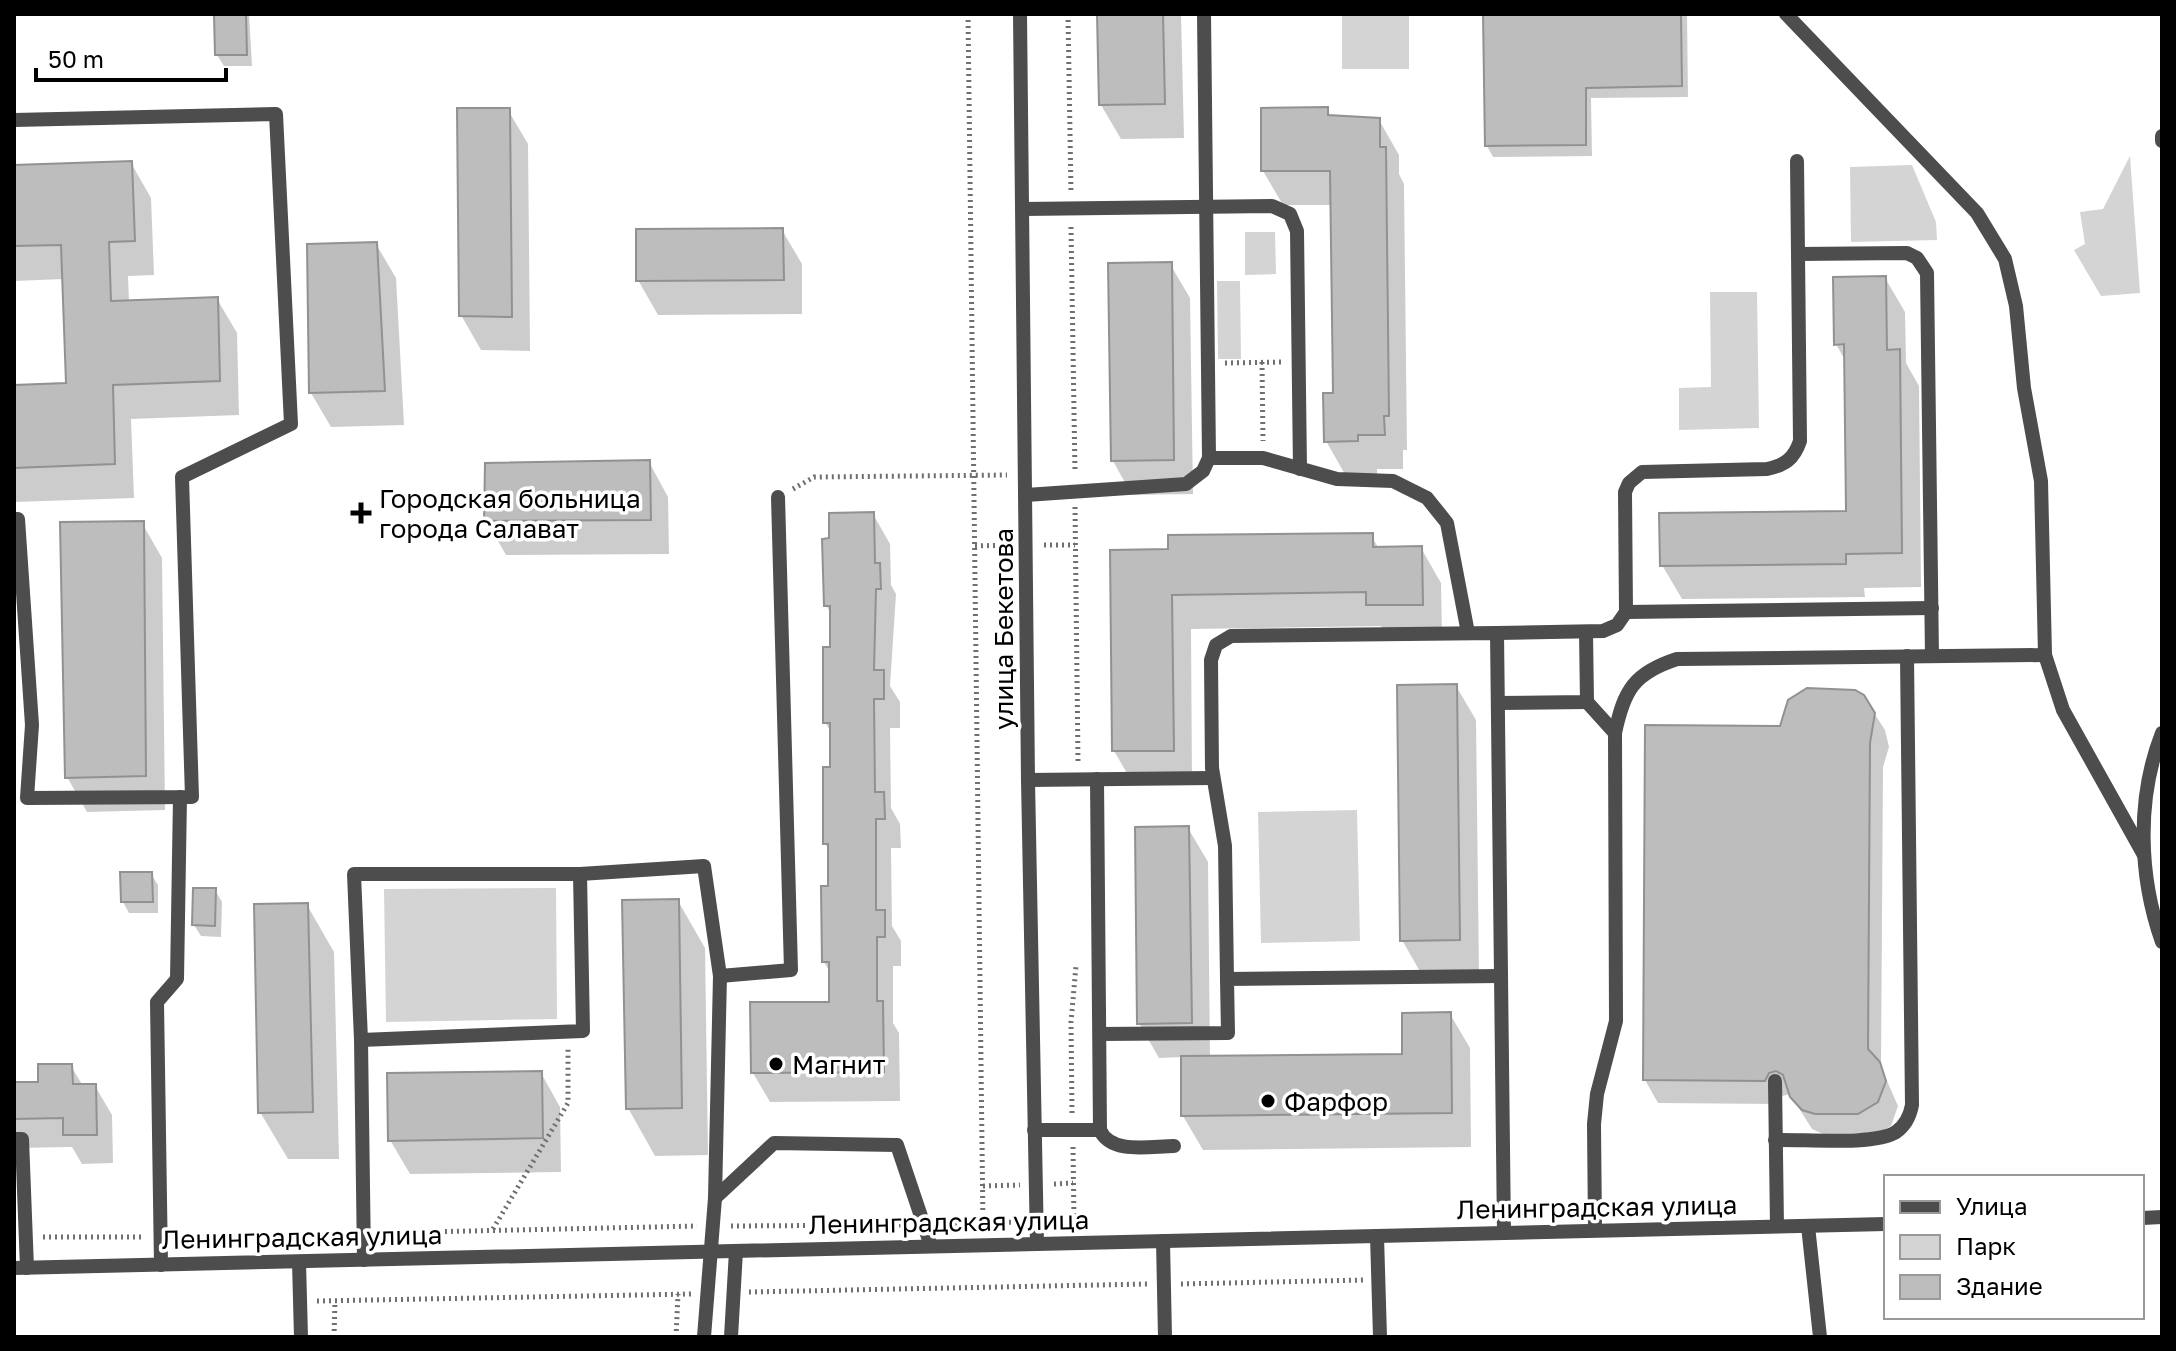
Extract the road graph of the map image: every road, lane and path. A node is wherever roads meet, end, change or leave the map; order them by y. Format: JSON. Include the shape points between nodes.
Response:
{"nodes":[{"id":1,"x":968,"y":14,"type":"edge"},
{"id":2,"x":1020,"y":14,"type":"edge"},
{"id":3,"x":1068,"y":14,"type":"edge"},
{"id":4,"x":1204,"y":14,"type":"edge"},
{"id":5,"x":1786,"y":14,"type":"edge"},
{"id":6,"x":14,"y":120,"type":"edge"},
{"id":7,"x":1797,"y":161,"type":"dead end"},
{"id":8,"x":1206,"y":206,"type":"junction"},
{"id":9,"x":1071,"y":208,"type":"junction"},
{"id":10,"x":1023,"y":209,"type":"junction"},
{"id":11,"x":1798,"y":254,"type":"junction"},
{"id":12,"x":1262,"y":362,"type":"junction"},
{"id":13,"x":1298,"y":362,"type":"junction"},
{"id":14,"x":1208,"y":363,"type":"junction"},
{"id":15,"x":1209,"y":458,"type":"junction"},
{"id":16,"x":1263,"y":458,"type":"junction"},
{"id":17,"x":1300,"y":469,"type":"junction"},
{"id":18,"x":1025,"y":475,"type":"junction"},
{"id":19,"x":974,"y":476,"type":"junction"},
{"id":20,"x":1075,"y":492,"type":"junction"},
{"id":21,"x":1026,"y":495,"type":"junction"},
{"id":22,"x":778,"y":497,"type":"joint"},
{"id":23,"x":14,"y":519,"type":"edge"},
{"id":24,"x":1932,"y":608,"type":"junction"},
{"id":25,"x":1626,"y":612,"type":"junction"},
{"id":26,"x":1586,"y":632,"type":"junction"},
{"id":27,"x":1468,"y":633,"type":"junction"},
{"id":28,"x":1497,"y":633,"type":"junction"},
{"id":29,"x":2045,"y":655,"type":"junction"},
{"id":30,"x":1907,"y":656,"type":"junction"},
{"id":31,"x":1932,"y":656,"type":"junction"},
{"id":32,"x":1587,"y":702,"type":"junction"},
{"id":33,"x":1498,"y":703,"type":"junction"},
{"id":34,"x":1615,"y":733,"type":"junction"},
{"id":35,"x":2162,"y":733,"type":"edge"},
{"id":36,"x":1213,"y":778,"type":"junction"},
{"id":37,"x":1097,"y":779,"type":"junction"},
{"id":38,"x":1028,"y":780,"type":"junction"},
{"id":39,"x":1079,"y":780,"type":"junction"},
{"id":40,"x":180,"y":797,"type":"junction"},
{"id":41,"x":2144,"y":855,"type":"junction"},
{"id":42,"x":580,"y":874,"type":"junction"},
{"id":43,"x":2162,"y":942,"type":"edge"},
{"id":44,"x":1076,"y":966,"type":"dead end"},
{"id":45,"x":720,"y":976,"type":"junction"},
{"id":46,"x":1501,"y":976,"type":"junction"},
{"id":47,"x":1227,"y":979,"type":"junction"},
{"id":48,"x":1071,"y":1022,"type":"dead end"},
{"id":49,"x":568,"y":1032,"type":"junction"},
{"id":50,"x":1100,"y":1034,"type":"junction"},
{"id":51,"x":361,"y":1040,"type":"junction"},
{"id":52,"x":1775,"y":1081,"type":"dead end"},
{"id":53,"x":1034,"y":1130,"type":"junction"},
{"id":54,"x":1100,"y":1130,"type":"junction"},
{"id":55,"x":14,"y":1139,"type":"edge"},
{"id":56,"x":1775,"y":1140,"type":"junction"},
{"id":57,"x":1174,"y":1146,"type":"dead end"},
{"id":58,"x":715,"y":1198,"type":"junction"},
{"id":59,"x":1089,"y":1221,"type":"dead end"},
{"id":60,"x":1036,"y":1222,"type":"junction"},
{"id":61,"x":983,"y":1223,"type":"junction"},
{"id":62,"x":927,"y":1224,"type":"junction"},
{"id":63,"x":1884,"y":1224,"type":"edge"},
{"id":64,"x":711,"y":1226,"type":"junction"},
{"id":65,"x":1777,"y":1226,"type":"junction"},
{"id":66,"x":1808,"y":1226,"type":"junction"},
{"id":67,"x":493,"y":1229,"type":"junction"},
{"id":68,"x":1595,"y":1230,"type":"junction"},
{"id":69,"x":1504,"y":1233,"type":"junction"},
{"id":70,"x":364,"y":1234,"type":"junction"},
{"id":71,"x":1377,"y":1236,"type":"junction"},
{"id":72,"x":25,"y":1237,"type":"junction"},
{"id":73,"x":161,"y":1237,"type":"junction"},
{"id":74,"x":1163,"y":1241,"type":"junction"},
{"id":75,"x":1037,"y":1244,"type":"junction"},
{"id":76,"x":983,"y":1245,"type":"junction"},
{"id":77,"x":931,"y":1246,"type":"junction"},
{"id":78,"x":736,"y":1251,"type":"junction"},
{"id":79,"x":711,"y":1252,"type":"junction"},
{"id":80,"x":364,"y":1260,"type":"junction"},
{"id":81,"x":299,"y":1262,"type":"junction"},
{"id":82,"x":161,"y":1265,"type":"junction"},
{"id":83,"x":20,"y":1268,"type":"edge"},
{"id":84,"x":1378,"y":1280,"type":"junction"},
{"id":85,"x":1164,"y":1284,"type":"junction"},
{"id":86,"x":733,"y":1292,"type":"junction"},
{"id":87,"x":708,"y":1293,"type":"junction"},
{"id":88,"x":678,"y":1294,"type":"junction"},
{"id":89,"x":300,"y":1301,"type":"junction"},
{"id":90,"x":335,"y":1301,"type":"junction"},
{"id":91,"x":301,"y":1337,"type":"edge"},
{"id":92,"x":334,"y":1337,"type":"edge"},
{"id":93,"x":676,"y":1337,"type":"edge"},
{"id":94,"x":704,"y":1337,"type":"edge"},
{"id":95,"x":731,"y":1337,"type":"edge"},
{"id":96,"x":1165,"y":1337,"type":"edge"},
{"id":97,"x":1380,"y":1337,"type":"edge"},
{"id":98,"x":1820,"y":1337,"type":"edge"}],
"edges":[{"from":1,"to":19,"type":"path"},
{"from":2,"to":10,"type":"street","name":"улица Бекетова"},
{"from":3,"to":9,"type":"path"},
{"from":4,"to":8,"type":"street"},
{"from":5,"to":29,"type":"street","via":[[1977,213],[2005,259],[2041,481]]},
{"from":6,"to":40,"type":"street","via":[[276,114],[291,424],[182,477],[192,797]]},
{"from":7,"to":11,"type":"street"},
{"from":8,"to":9,"type":"street"},
{"from":8,"to":13,"type":"street","via":[[1272,206],[1294,220]]},
{"from":8,"to":14,"type":"street"},
{"from":9,"to":10,"type":"street"},
{"from":9,"to":20,"type":"path"},
{"from":10,"to":18,"type":"street","name":"улица Бекетова"},
{"from":11,"to":24,"type":"street","via":[[1907,253],[1927,273]]},
{"from":11,"to":25,"type":"street","via":[[1796,452],[1782,466],[1767,469],[1653,470],[1634,477],[1625,492]]},
{"from":12,"to":13,"type":"path"},
{"from":12,"to":14,"type":"path"},
{"from":12,"to":16,"type":"path"},
{"from":13,"to":17,"type":"street"},
{"from":14,"to":15,"type":"street"},
{"from":15,"to":16,"type":"street"},
{"from":15,"to":20,"type":"street","via":[[1203,471],[1186,484]]},
{"from":16,"to":17,"type":"street"},
{"from":17,"to":27,"type":"street","via":[[1337,479],[1393,481],[1427,498],[1447,523],[1453,541]]},
{"from":18,"to":19,"type":"path"},
{"from":18,"to":21,"type":"street","name":"улица Бекетова"},
{"from":19,"to":22,"type":"path","via":[[814,477]]},
{"from":19,"to":61,"type":"path"},
{"from":20,"to":21,"type":"street"},
{"from":20,"to":39,"type":"path"},
{"from":21,"to":38,"type":"street","name":"улица Бекетова"},
{"from":22,"to":45,"type":"street","via":[[791,970]]},
{"from":23,"to":40,"type":"street","via":[[32,725],[27,798]]},
{"from":24,"to":25,"type":"street"},
{"from":24,"to":31,"type":"street"},
{"from":25,"to":26,"type":"street","via":[[1610,629]]},
{"from":26,"to":28,"type":"street"},
{"from":26,"to":32,"type":"street"},
{"from":27,"to":28,"type":"street"},
{"from":27,"to":36,"type":"street","via":[[1231,636],[1221,641],[1211,660]]},
{"from":28,"to":33,"type":"street"},
{"from":29,"to":31,"type":"street"},
{"from":29,"to":41,"type":"street","via":[[2063,710]]},
{"from":30,"to":31,"type":"street"},
{"from":30,"to":34,"type":"street","via":[[1677,659],[1656,666],[1630,688],[1621,702]]},
{"from":30,"to":56,"type":"street","via":[[1910,1116],[1893,1134],[1876,1138]]},
{"from":32,"to":33,"type":"street"},
{"from":32,"to":34,"type":"street"},
{"from":33,"to":46,"type":"street"},
{"from":34,"to":68,"type":"street","via":[[1616,1021],[1597,1094]]},
{"from":35,"to":41,"type":"street","via":[[2149,777]]},
{"from":36,"to":37,"type":"street"},
{"from":36,"to":47,"type":"street","via":[[1225,846]]},
{"from":37,"to":39,"type":"street"},
{"from":37,"to":50,"type":"street"},
{"from":38,"to":39,"type":"street"},
{"from":38,"to":53,"type":"street","name":"улица Бекетова"},
{"from":40,"to":73,"type":"street","via":[[177,979],[157,1002]]},
{"from":41,"to":43,"type":"street"},
{"from":42,"to":45,"type":"street","via":[[704,866]]},
{"from":42,"to":49,"type":"street","via":[[583,1031]]},
{"from":42,"to":51,"type":"street","via":[[354,874]]},
{"from":44,"to":48,"type":"path"},
{"from":45,"to":58,"type":"street"},
{"from":46,"to":47,"type":"street"},
{"from":46,"to":69,"type":"street"},
{"from":47,"to":50,"type":"street","via":[[1228,1033]]},
{"from":49,"to":51,"type":"street"},
{"from":49,"to":67,"type":"path","via":[[568,1103]]},
{"from":50,"to":54,"type":"street"},
{"from":51,"to":70,"type":"street"},
{"from":52,"to":56,"type":"street"},
{"from":53,"to":54,"type":"street"},
{"from":53,"to":60,"type":"street","name":"улица Бекетова"},
{"from":54,"to":57,"type":"street","via":[[1118,1146]]},
{"from":55,"to":72,"type":"street","via":[[22,1139]]},
{"from":56,"to":65,"type":"street"},
{"from":58,"to":62,"type":"street","via":[[774,1143],[897,1145]]},
{"from":58,"to":64,"type":"street"},
{"from":59,"to":60,"type":"path"},
{"from":60,"to":61,"type":"path"},
{"from":60,"to":75,"type":"street","name":"улица Бекетова"},
{"from":61,"to":62,"type":"path"},
{"from":61,"to":76,"type":"path"},
{"from":62,"to":64,"type":"path"},
{"from":62,"to":77,"type":"street"},
{"from":63,"to":66,"type":"street","name":"Ленинградская улица"},
{"from":64,"to":67,"type":"path"},
{"from":64,"to":79,"type":"street"},
{"from":65,"to":66,"type":"street","name":"Ленинградская улица"},
{"from":65,"to":68,"type":"street","name":"Ленинградская улица"},
{"from":66,"to":98,"type":"street"},
{"from":67,"to":70,"type":"path"},
{"from":68,"to":69,"type":"street","name":"Ленинградская улица"},
{"from":69,"to":71,"type":"street","name":"Ленинградская улица"},
{"from":70,"to":73,"type":"path"},
{"from":70,"to":80,"type":"street"},
{"from":71,"to":74,"type":"street","name":"Ленинградская улица"},
{"from":71,"to":84,"type":"street"},
{"from":72,"to":73,"type":"path"},
{"from":72,"to":83,"type":"street"},
{"from":73,"to":82,"type":"street"},
{"from":74,"to":75,"type":"street","name":"Ленинградская улица"},
{"from":74,"to":85,"type":"street"},
{"from":75,"to":76,"type":"street","name":"Ленинградская улица"},
{"from":76,"to":77,"type":"street","name":"Ленинградская улица"},
{"from":77,"to":78,"type":"street","name":"Ленинградская улица"},
{"from":78,"to":79,"type":"street","name":"Ленинградская улица"},
{"from":78,"to":86,"type":"street"},
{"from":79,"to":80,"type":"street","name":"Ленинградская улица"},
{"from":79,"to":87,"type":"street"},
{"from":80,"to":81,"type":"street","name":"Ленинградская улица"},
{"from":81,"to":82,"type":"street","name":"Ленинградская улица"},
{"from":81,"to":89,"type":"street"},
{"from":82,"to":83,"type":"street","name":"Ленинградская улица"},
{"from":84,"to":85,"type":"path"},
{"from":84,"to":97,"type":"street"},
{"from":85,"to":86,"type":"path"},
{"from":85,"to":96,"type":"street"},
{"from":86,"to":95,"type":"street"},
{"from":87,"to":88,"type":"path"},
{"from":87,"to":94,"type":"street"},
{"from":88,"to":90,"type":"path"},
{"from":88,"to":93,"type":"path"},
{"from":89,"to":90,"type":"path"},
{"from":89,"to":91,"type":"street"},
{"from":90,"to":92,"type":"path"}]}
